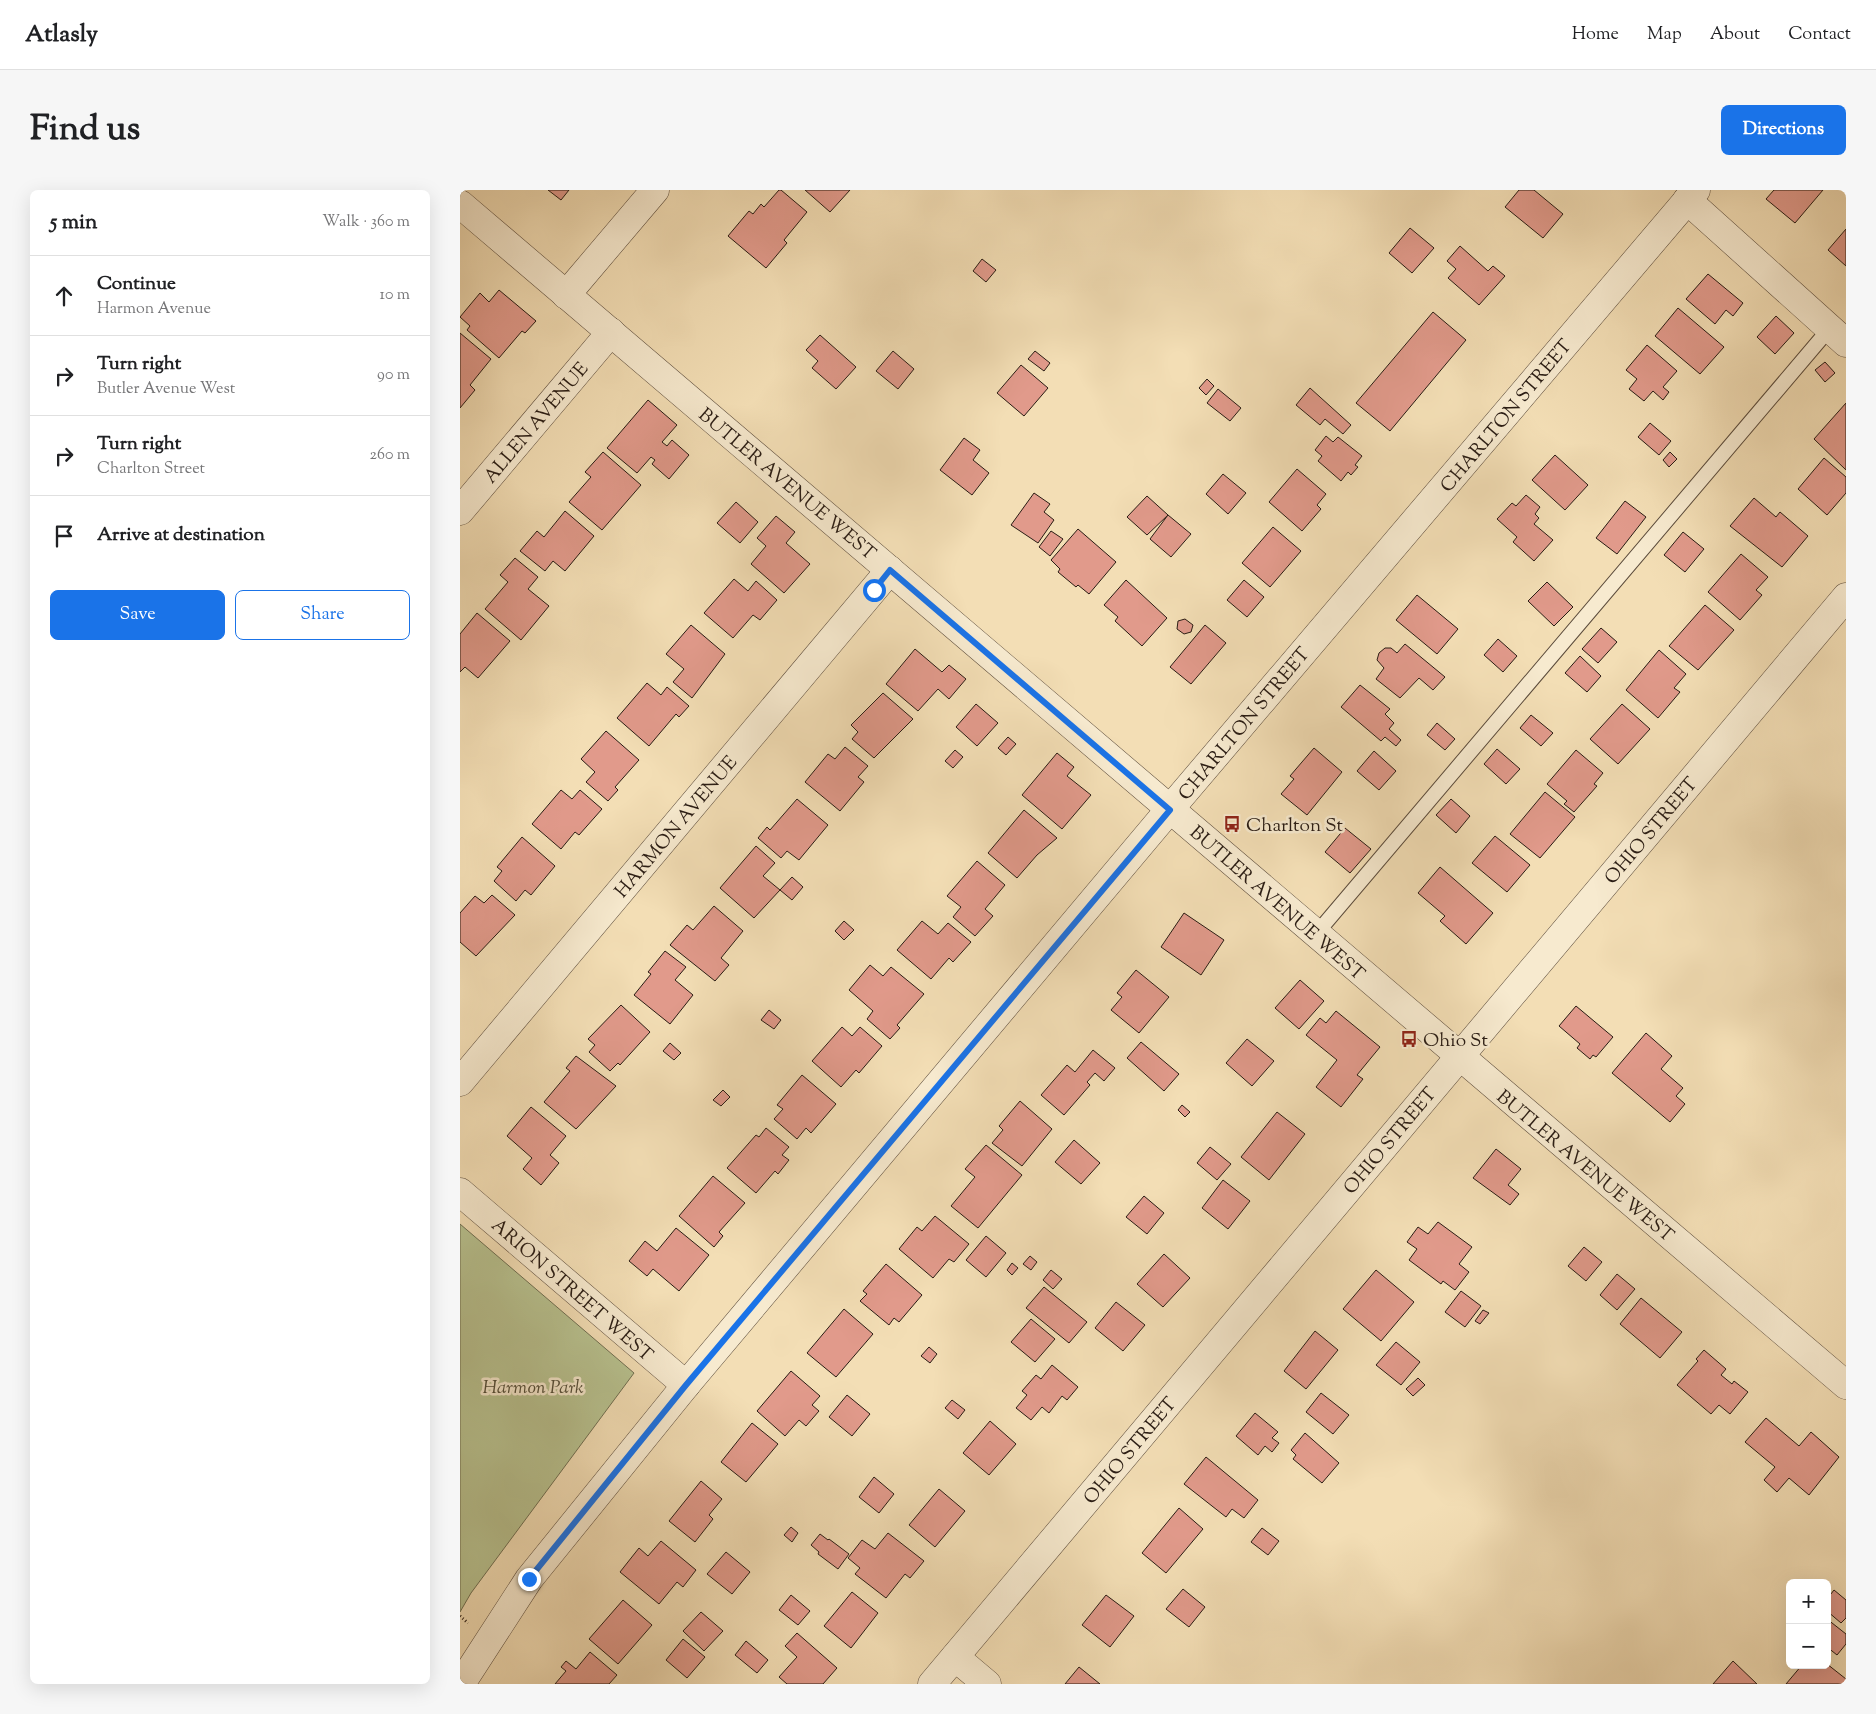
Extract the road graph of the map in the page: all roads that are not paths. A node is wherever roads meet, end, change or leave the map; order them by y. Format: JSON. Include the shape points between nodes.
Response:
{"nodes":[{"id":1,"x":655,"y":190,"type":"edge"},
{"id":2,"x":1691,"y":195,"type":"edge"},
{"id":3,"x":460,"y":204,"type":"edge"},
{"id":4,"x":566,"y":295,"type":"junction"},
{"id":5,"x":611,"y":332,"type":"junction"},
{"id":6,"x":1838,"y":336,"type":"edge"},
{"id":7,"x":460,"y":511,"type":"edge"},
{"id":8,"x":890,"y":570,"type":"junction"},
{"id":9,"x":1846,"y":597,"type":"edge"},
{"id":10,"x":1170,"y":810,"type":"junction"},
{"id":11,"x":1316,"y":934,"type":"junction"},
{"id":12,"x":1459,"y":1057,"type":"junction"},
{"id":13,"x":460,"y":1082,"type":"edge"},
{"id":14,"x":460,"y":1192,"type":"edge"},
{"id":15,"x":686,"y":1385,"type":"junction"},
{"id":16,"x":1846,"y":1385,"type":"edge"},
{"id":17,"x":955,"y":1657,"type":"junction"},
{"id":18,"x":461,"y":1684,"type":"edge"},
{"id":19,"x":932,"y":1684,"type":"edge"},
{"id":20,"x":987,"y":1684,"type":"edge"}],
"edges":[{"from":1,"to":4,"type":"street"},
{"from":2,"to":6,"type":"street"},
{"from":2,"to":10,"type":"street","name":"CHARLTON STREET"},
{"from":3,"to":4,"type":"street","name":"BUTLER AVENUE WEST"},
{"from":4,"to":5,"type":"street","name":"BUTLER AVENUE WEST"},
{"from":5,"to":7,"type":"street","name":"ALLEN AVENUE"},
{"from":5,"to":8,"type":"street","name":"BUTLER AVENUE WEST"},
{"from":6,"to":11,"type":"lane"},
{"from":8,"to":10,"type":"street","name":"BUTLER AVENUE WEST"},
{"from":8,"to":13,"type":"street","name":"HARMON AVENUE"},
{"from":9,"to":12,"type":"street","name":"OHIO STREET"},
{"from":10,"to":11,"type":"street","name":"BUTLER AVENUE WEST"},
{"from":10,"to":15,"type":"street","name":"CHARLTON STREET"},
{"from":11,"to":12,"type":"street","name":"BUTLER AVENUE WEST"},
{"from":12,"to":16,"type":"street","name":"BUTLER AVENUE WEST"},
{"from":12,"to":17,"type":"street","name":"OHIO STREET"},
{"from":14,"to":15,"type":"street","name":"ARION STREET WEST"},
{"from":15,"to":18,"type":"street","name":"CHARLTON STREET","via":[[529,1579]]},
{"from":17,"to":19,"type":"street","name":"OHIO STREET"},
{"from":17,"to":20,"type":"street"}]}
